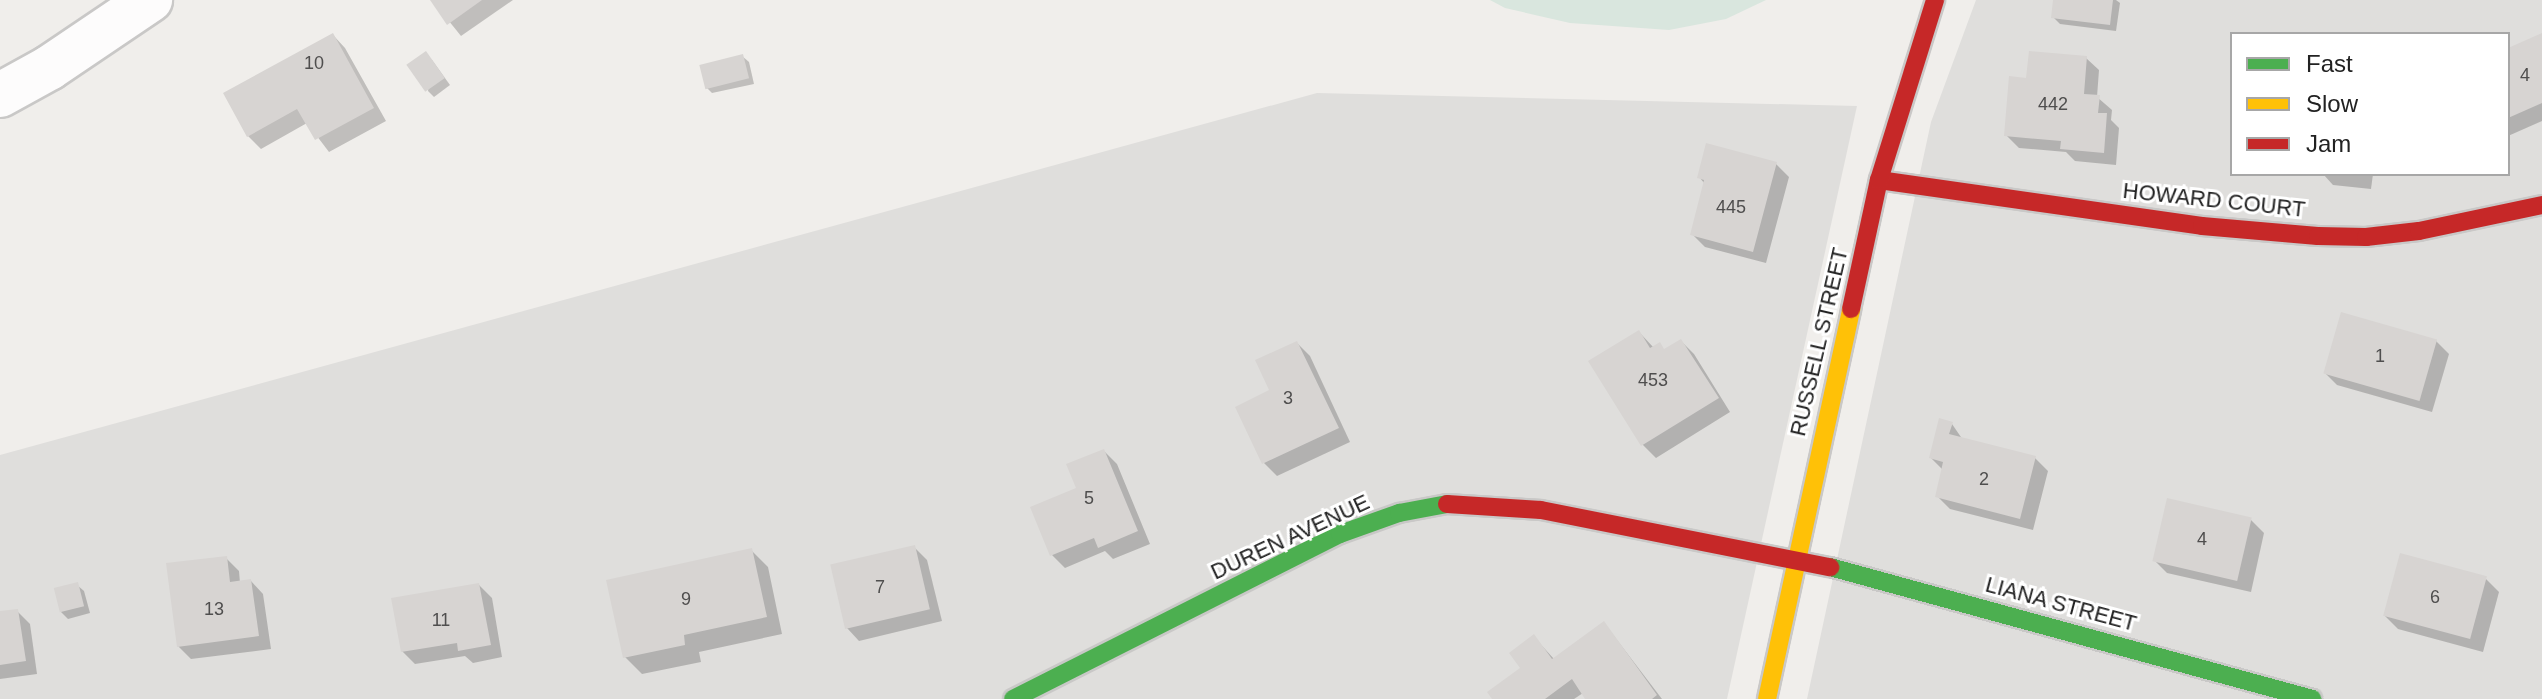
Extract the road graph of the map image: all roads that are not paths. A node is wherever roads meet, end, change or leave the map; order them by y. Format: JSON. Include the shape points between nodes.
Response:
{"nodes":[{"id":1,"x":150,"y":0,"type":"edge"},
{"id":2,"x":1935,"y":0,"type":"edge"},
{"id":3,"x":0,"y":95,"type":"edge"},
{"id":4,"x":1879,"y":180,"type":"junction"},
{"id":5,"x":2542,"y":205,"type":"edge"},
{"id":6,"x":1796,"y":558,"type":"junction"},
{"id":7,"x":1013,"y":699,"type":"edge"},
{"id":8,"x":1767,"y":699,"type":"edge"},
{"id":9,"x":2312,"y":699,"type":"edge"}],
"edges":[{"from":1,"to":3,"type":"street"},
{"from":2,"to":4,"type":"street","name":"RUSSELL STREET"},
{"from":4,"to":5,"type":"street","name":"HOWARD COURT","via":[[2202,226],[2318,236],[2419,231]]},
{"from":4,"to":6,"type":"street","name":"RUSSELL STREET"},
{"from":6,"to":7,"type":"street","name":"DUREN AVENUE","via":[[1541,510],[1428,506],[1340,534]]},
{"from":6,"to":8,"type":"street","name":"RUSSELL STREET"},
{"from":6,"to":9,"type":"street","name":"LIANA STREET"}]}
